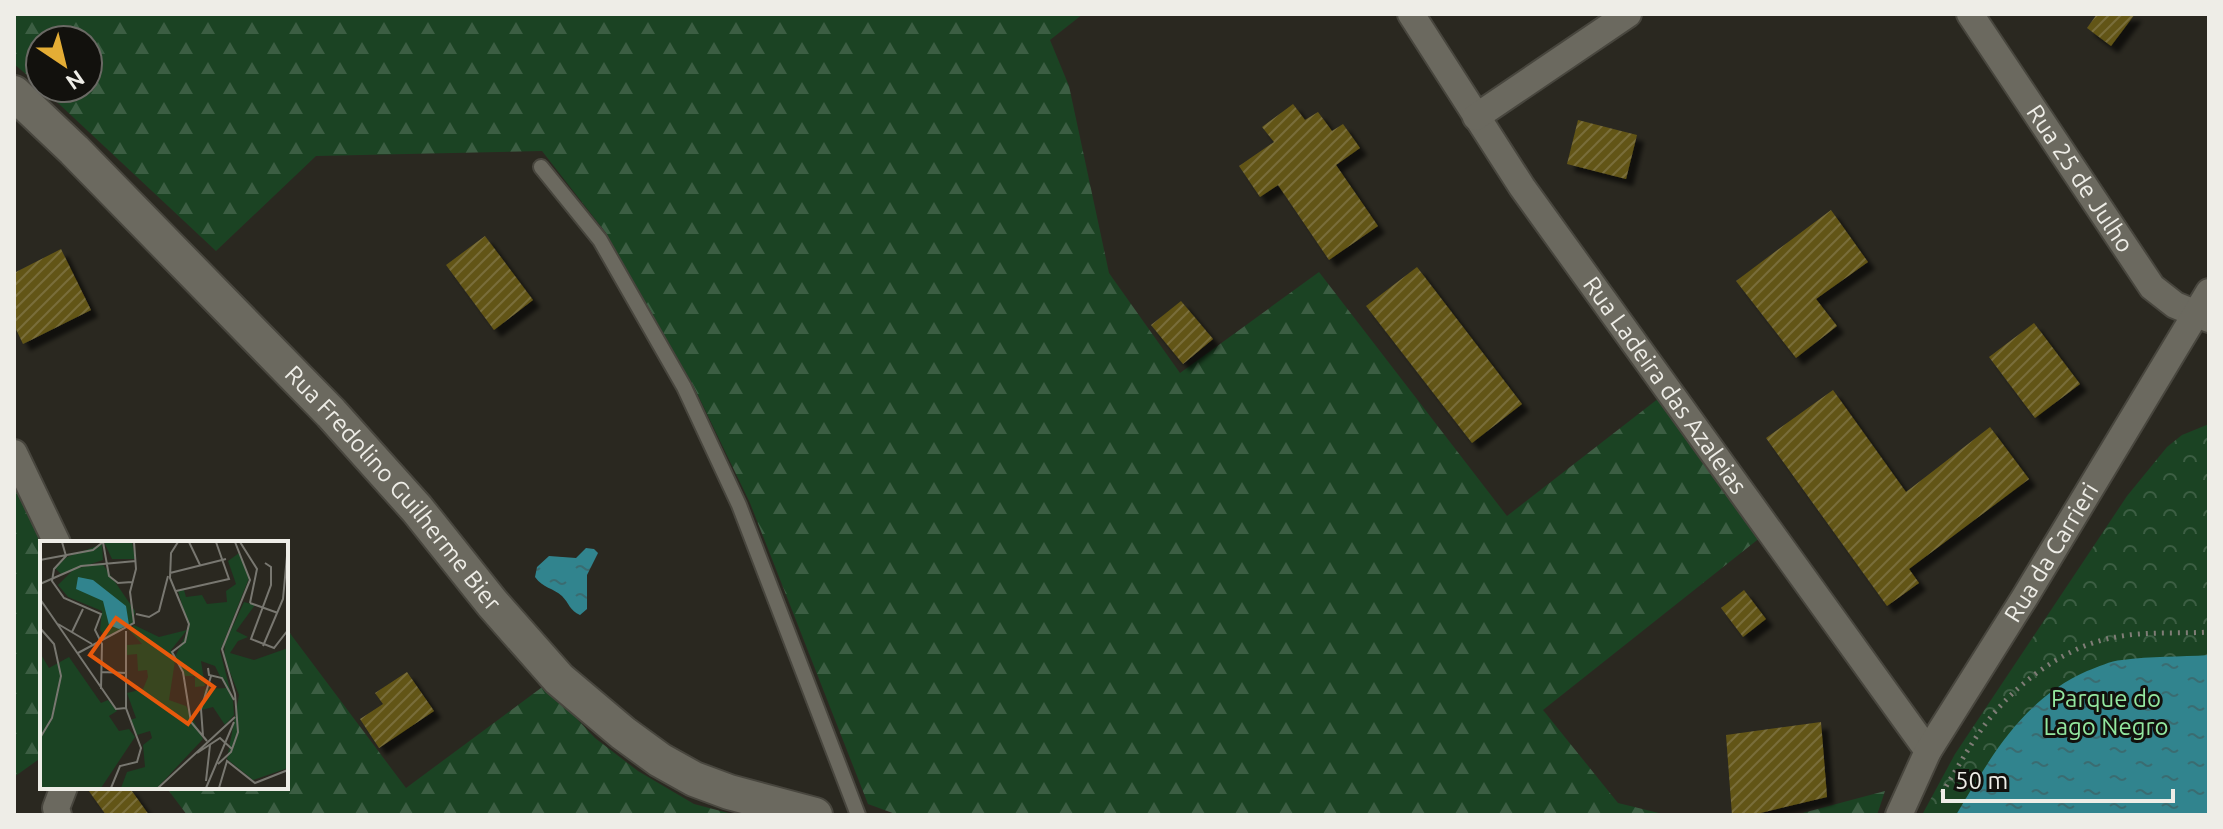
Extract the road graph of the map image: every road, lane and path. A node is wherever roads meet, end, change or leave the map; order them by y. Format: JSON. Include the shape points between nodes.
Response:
{"nodes":[{"id":1,"x":1411,"y":14,"type":"edge"},
{"id":2,"x":1628,"y":14,"type":"edge"},
{"id":3,"x":1970,"y":14,"type":"edge"},
{"id":4,"x":14,"y":93,"type":"edge"},
{"id":5,"x":1476,"y":117,"type":"junction"},
{"id":6,"x":541,"y":167,"type":"dead end"},
{"id":7,"x":2204,"y":308,"type":"edge"},
{"id":8,"x":14,"y":453,"type":"edge"},
{"id":9,"x":56,"y":541,"type":"edge"},
{"id":10,"x":2209,"y":632,"type":"edge"},
{"id":11,"x":1928,"y":751,"type":"junction"},
{"id":12,"x":63,"y":789,"type":"edge"},
{"id":13,"x":1940,"y":797,"type":"dead end"},
{"id":14,"x":58,"y":815,"type":"edge"},
{"id":15,"x":815,"y":815,"type":"edge"},
{"id":16,"x":858,"y":815,"type":"edge"},
{"id":17,"x":1899,"y":815,"type":"edge"}],
"edges":[{"from":1,"to":5,"type":"street","name":"Rua Ladeira das Azaleias"},
{"from":2,"to":5,"type":"street"},
{"from":3,"to":7,"type":"street","name":"Rua 25 de Julho","via":[[2152,287],[2175,305]]},
{"from":4,"to":15,"type":"street","name":"Rua Fredolino Guilherme Bier","via":[[331,413],[559,679],[623,733],[694,779]]},
{"from":5,"to":11,"type":"street","name":"Rua Ladeira das Azaleias"},
{"from":6,"to":16,"type":"lane","via":[[600,240],[684,387],[739,505]]},
{"from":7,"to":11,"type":"street","name":"Rua da Carrieri"},
{"from":8,"to":9,"type":"street"},
{"from":10,"to":13,"type":"path","via":[[2116,637],[2045,668],[2000,706]]},
{"from":11,"to":17,"type":"street","name":"Rua da Carrieri"},
{"from":12,"to":14,"type":"street"}]}
